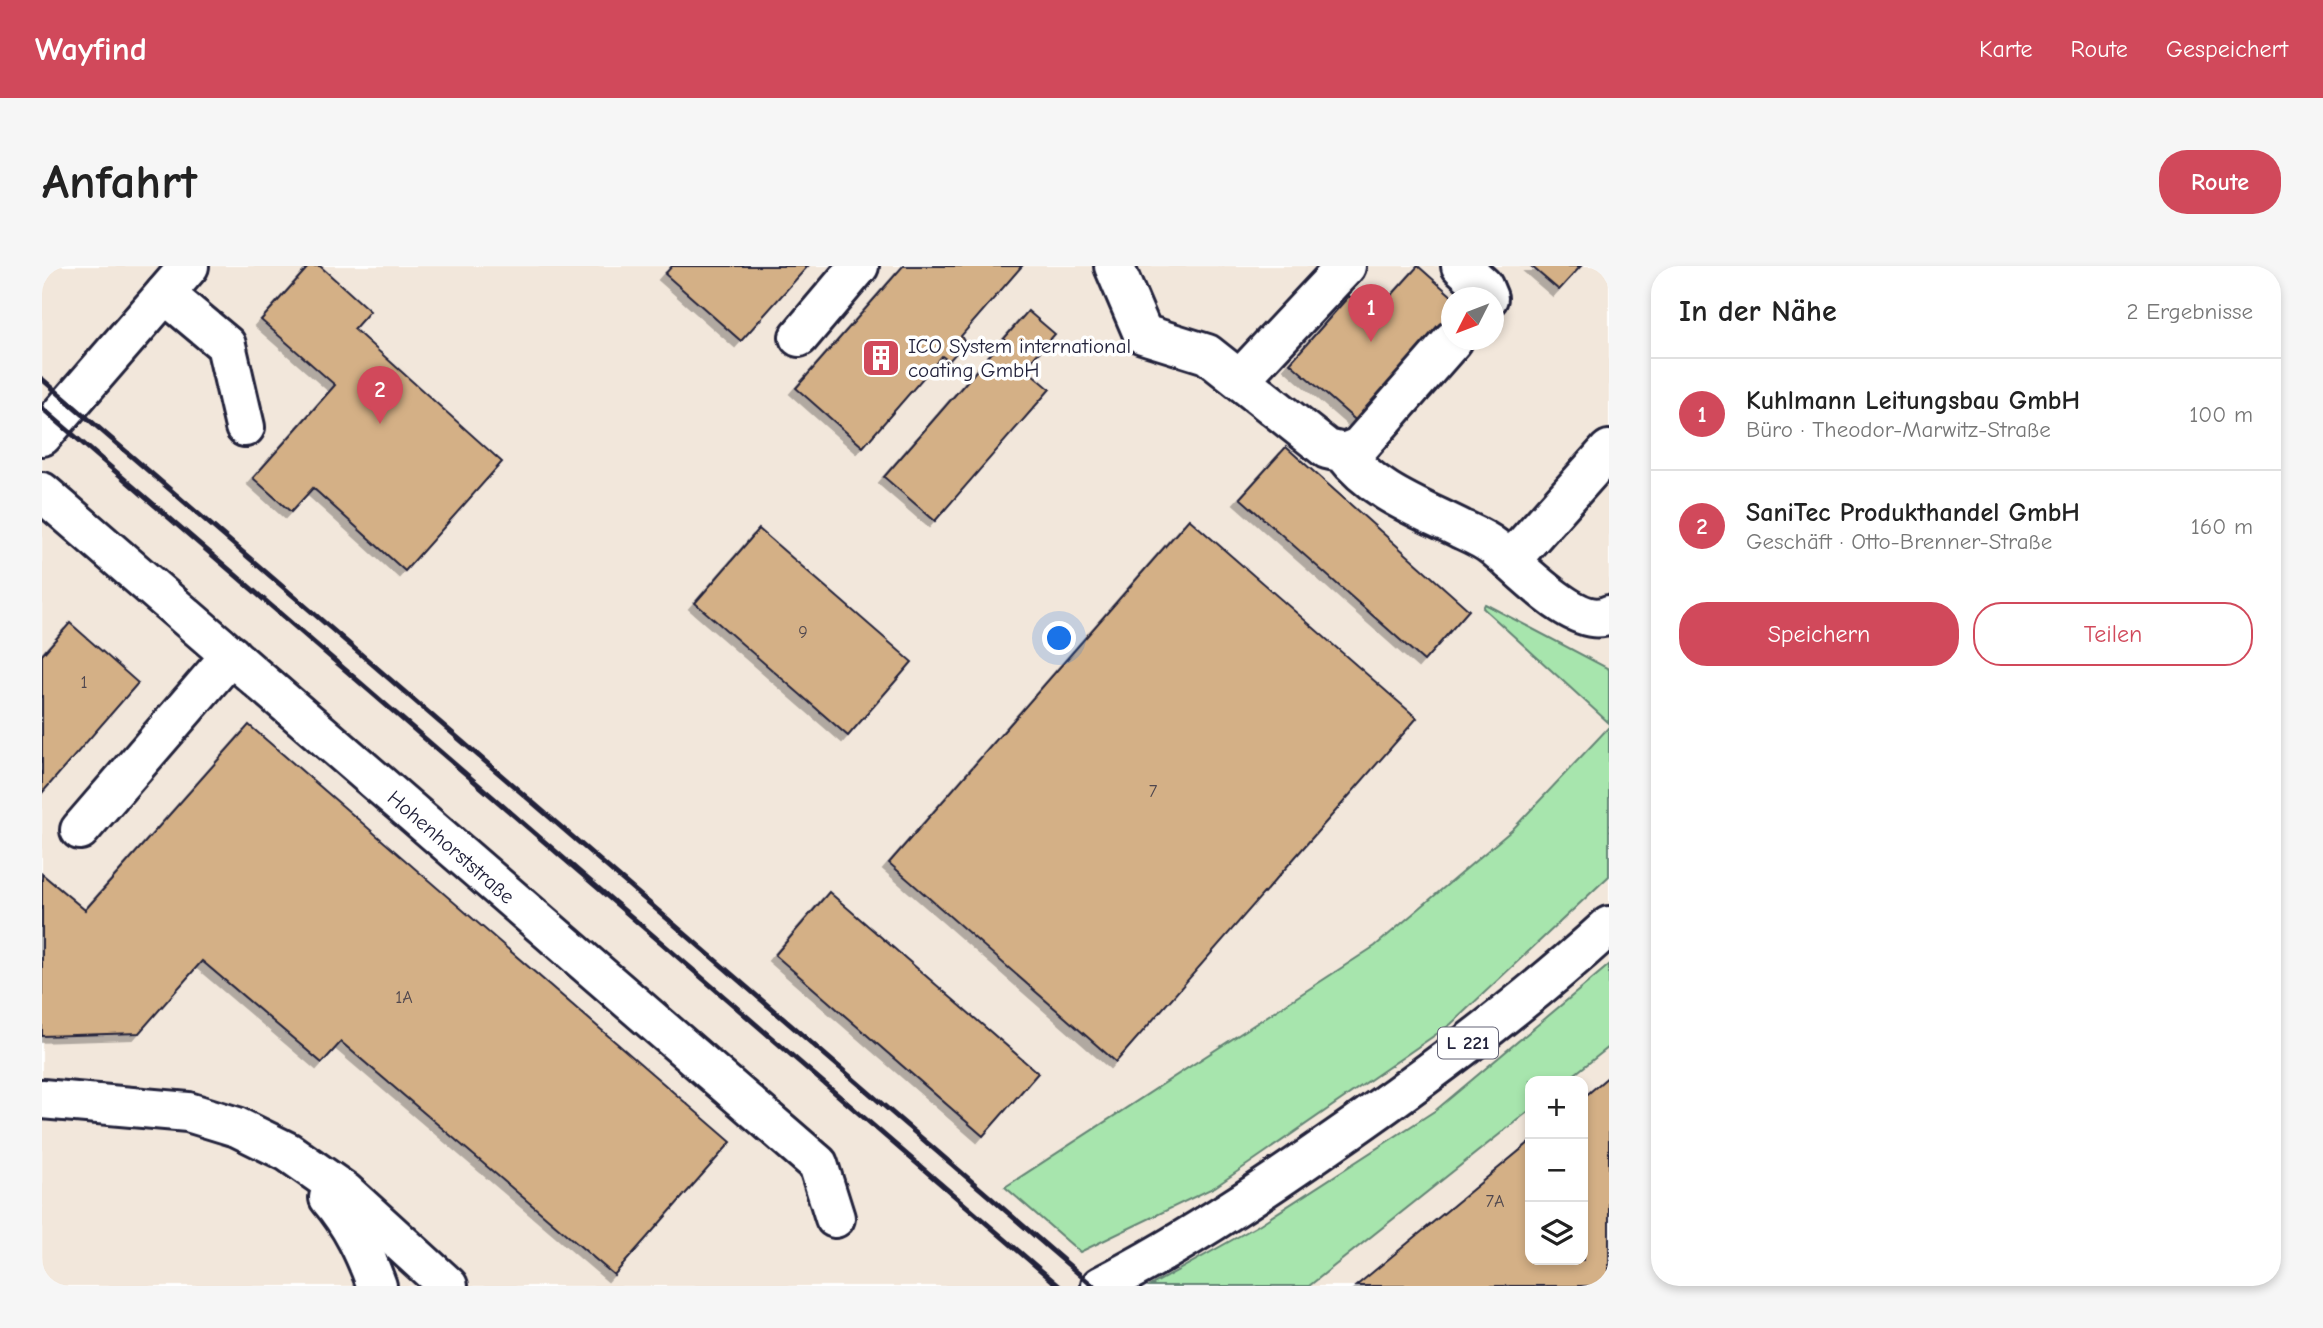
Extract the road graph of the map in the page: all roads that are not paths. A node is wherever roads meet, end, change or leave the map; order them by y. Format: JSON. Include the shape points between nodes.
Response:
{"nodes":[{"id":1,"x":859,"y":266,"type":"edge"},
{"id":2,"x":1114,"y":266,"type":"edge"},
{"id":3,"x":1346,"y":266,"type":"edge"},
{"id":4,"x":1461,"y":266,"type":"edge"},
{"id":5,"x":177,"y":280,"type":"edge"},
{"id":6,"x":1483,"y":287,"type":"edge"},
{"id":7,"x":799,"y":337,"type":"dead end"},
{"id":8,"x":1444,"y":350,"type":"edge"},
{"id":9,"x":1240,"y":379,"type":"junction"},
{"id":10,"x":245,"y":427,"type":"dead end"},
{"id":11,"x":42,"y":436,"type":"edge"},
{"id":12,"x":1609,"y":450,"type":"edge"},
{"id":13,"x":1344,"y":453,"type":"junction"},
{"id":14,"x":42,"y":492,"type":"edge"},
{"id":15,"x":1510,"y":561,"type":"junction"},
{"id":16,"x":1609,"y":615,"type":"edge"},
{"id":17,"x":231,"y":655,"type":"junction"},
{"id":18,"x":80,"y":830,"type":"dead end"},
{"id":19,"x":1609,"y":926,"type":"edge"},
{"id":20,"x":42,"y":1099,"type":"edge"},
{"id":21,"x":288,"y":1152,"type":"junction"},
{"id":22,"x":835,"y":1218,"type":"dead end"},
{"id":23,"x":1105,"y":1284,"type":"edge"},
{"id":24,"x":377,"y":1286,"type":"edge"},
{"id":25,"x":447,"y":1286,"type":"edge"}],
"edges":[{"from":1,"to":7,"type":"main road"},
{"from":2,"to":9,"type":"main road","via":[[1143,334],[1207,354]]},
{"from":3,"to":9,"type":"main road"},
{"from":4,"to":6,"type":"main road"},
{"from":5,"to":10,"type":"main road","via":[[226,345]]},
{"from":5,"to":11,"type":"main road"},
{"from":8,"to":13,"type":"main road","via":[[1359,447]]},
{"from":9,"to":13,"type":"main road","via":[[1327,449]]},
{"from":12,"to":15,"type":"main road"},
{"from":13,"to":15,"type":"main road","via":[[1358,472],[1381,488],[1491,544]]},
{"from":14,"to":17,"type":"main road","name":"Hohenhorststraße"},
{"from":15,"to":16,"type":"main road","via":[[1579,615],[1599,620]]},
{"from":17,"to":18,"type":"main road"},
{"from":17,"to":22,"type":"main road","name":"Hohenhorststraße","via":[[818,1164]]},
{"from":19,"to":23,"type":"main road","number":"L 221","via":[[1406,1090],[1248,1198]]},
{"from":20,"to":21,"type":"main road","via":[[188,1112],[237,1127]]},
{"from":21,"to":24,"type":"main road","via":[[347,1220]]},
{"from":21,"to":25,"type":"main road","via":[[345,1192]]}]}
